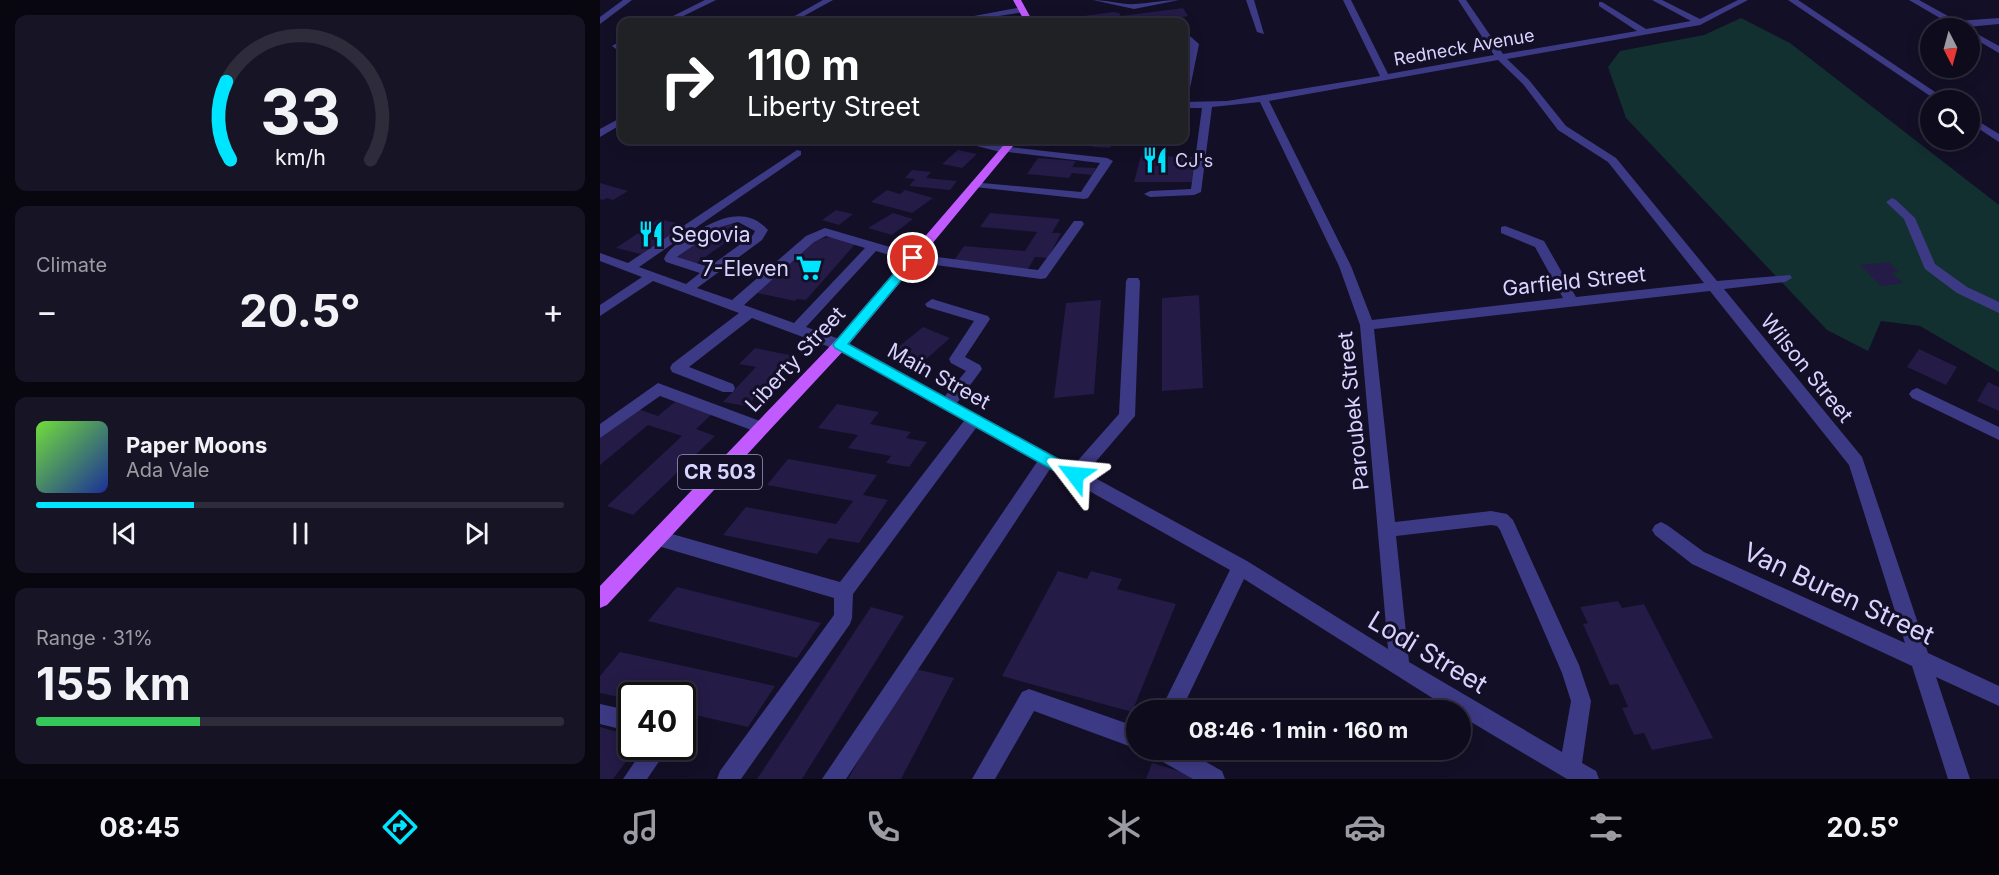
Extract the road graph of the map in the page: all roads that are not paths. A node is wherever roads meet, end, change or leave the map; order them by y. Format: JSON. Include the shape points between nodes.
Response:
{"nodes":[{"id":1,"x":628,"y":0,"type":"edge"},
{"id":2,"x":712,"y":0,"type":"edge"},
{"id":3,"x":829,"y":0,"type":"edge"},
{"id":4,"x":1017,"y":0,"type":"edge"},
{"id":5,"x":1097,"y":0,"type":"edge"},
{"id":6,"x":1175,"y":0,"type":"edge"},
{"id":7,"x":1250,"y":0,"type":"edge"},
{"id":8,"x":1347,"y":0,"type":"edge"},
{"id":9,"x":1462,"y":0,"type":"edge"},
{"id":10,"x":1656,"y":0,"type":"edge"},
{"id":11,"x":1744,"y":0,"type":"edge"},
{"id":12,"x":1792,"y":0,"type":"edge"},
{"id":13,"x":1913,"y":0,"type":"edge"},
{"id":14,"x":1602,"y":4,"type":"dead end"},
{"id":15,"x":1022,"y":10,"type":"junction"},
{"id":16,"x":674,"y":18,"type":"edge"},
{"id":17,"x":795,"y":18,"type":"edge"},
{"id":18,"x":992,"y":18,"type":"edge"},
{"id":19,"x":1027,"y":18,"type":"edge"},
{"id":20,"x":1944,"y":18,"type":"edge"},
{"id":21,"x":600,"y":21,"type":"edge"},
{"id":22,"x":1999,"y":21,"type":"edge"},
{"id":23,"x":1700,"y":22,"type":"junction"},
{"id":24,"x":1980,"y":23,"type":"edge"},
{"id":25,"x":1262,"y":32,"type":"dead end"},
{"id":26,"x":1645,"y":32,"type":"junction"},
{"id":27,"x":1188,"y":37,"type":"edge"},
{"id":28,"x":1980,"y":39,"type":"edge"},
{"id":29,"x":1999,"y":50,"type":"edge"},
{"id":30,"x":1500,"y":57,"type":"junction"},
{"id":31,"x":1188,"y":64,"type":"edge"},
{"id":32,"x":1385,"y":77,"type":"junction"},
{"id":33,"x":1927,"y":90,"type":"edge"},
{"id":34,"x":1263,"y":99,"type":"junction"},
{"id":35,"x":1188,"y":105,"type":"edge"},
{"id":36,"x":1207,"y":105,"type":"junction"},
{"id":37,"x":618,"y":123,"type":"edge"},
{"id":38,"x":1980,"y":126,"type":"edge"},
{"id":39,"x":600,"y":134,"type":"edge"},
{"id":40,"x":1999,"y":139,"type":"edge"},
{"id":41,"x":991,"y":144,"type":"edge"},
{"id":42,"x":1007,"y":146,"type":"edge"},
{"id":43,"x":797,"y":153,"type":"dead end"},
{"id":44,"x":975,"y":184,"type":"junction"},
{"id":45,"x":1150,"y":194,"type":"dead end"},
{"id":46,"x":1892,"y":202,"type":"dead end"},
{"id":47,"x":1078,"y":224,"type":"dead end"},
{"id":48,"x":1505,"y":230,"type":"dead end"},
{"id":49,"x":874,"y":246,"type":"junction"},
{"id":50,"x":600,"y":257,"type":"edge"},
{"id":51,"x":913,"y":258,"type":"junction"},
{"id":52,"x":629,"y":268,"type":"junction"},
{"id":53,"x":711,"y":272,"type":"junction"},
{"id":54,"x":652,"y":276,"type":"junction"},
{"id":55,"x":1785,"y":279,"type":"dead end"},
{"id":56,"x":1133,"y":281,"type":"dead end"},
{"id":57,"x":1714,"y":286,"type":"junction"},
{"id":58,"x":687,"y":289,"type":"junction"},
{"id":59,"x":1572,"y":302,"type":"junction"},
{"id":60,"x":932,"y":304,"type":"dead end"},
{"id":61,"x":734,"y":306,"type":"junction"},
{"id":62,"x":1999,"y":308,"type":"edge"},
{"id":63,"x":600,"y":311,"type":"edge"},
{"id":64,"x":750,"y":312,"type":"junction"},
{"id":65,"x":1367,"y":325,"type":"junction"},
{"id":66,"x":796,"y":329,"type":"junction"},
{"id":67,"x":840,"y":345,"type":"junction"},
{"id":68,"x":728,"y":388,"type":"dead end"},
{"id":69,"x":1917,"y":394,"type":"dead end"},
{"id":70,"x":947,"y":405,"type":"junction"},
{"id":71,"x":974,"y":419,"type":"junction"},
{"id":72,"x":762,"y":428,"type":"junction"},
{"id":73,"x":600,"y":432,"type":"edge"},
{"id":74,"x":1999,"y":434,"type":"edge"},
{"id":75,"x":1047,"y":460,"type":"junction"},
{"id":76,"x":1075,"y":475,"type":"junction"},
{"id":77,"x":1387,"y":530,"type":"junction"},
{"id":78,"x":1661,"y":530,"type":"dead end"},
{"id":79,"x":658,"y":538,"type":"junction"},
{"id":80,"x":1241,"y":567,"type":"junction"},
{"id":81,"x":843,"y":592,"type":"junction"},
{"id":82,"x":600,"y":599,"type":"edge"},
{"id":83,"x":1923,"y":661,"type":"junction"},
{"id":84,"x":1400,"y":668,"type":"junction"},
{"id":85,"x":1999,"y":696,"type":"edge"},
{"id":86,"x":1175,"y":700,"type":"edge"},
{"id":87,"x":600,"y":714,"type":"edge"},
{"id":88,"x":618,"y":718,"type":"edge"},
{"id":89,"x":1126,"y":734,"type":"edge"},
{"id":90,"x":648,"y":760,"type":"edge"},
{"id":91,"x":1181,"y":760,"type":"edge"},
{"id":92,"x":1570,"y":768,"type":"junction"},
{"id":93,"x":634,"y":779,"type":"edge"},
{"id":94,"x":728,"y":779,"type":"edge"},
{"id":95,"x":833,"y":779,"type":"edge"},
{"id":96,"x":983,"y":779,"type":"edge"},
{"id":97,"x":1214,"y":779,"type":"edge"},
{"id":98,"x":1588,"y":779,"type":"edge"},
{"id":99,"x":1959,"y":779,"type":"edge"}],
"edges":[{"from":1,"to":21,"type":"street"},
{"from":2,"to":16,"type":"street"},
{"from":3,"to":17,"type":"street"},
{"from":4,"to":15,"type":"main road"},
{"from":5,"to":6,"type":"street","via":[[1134,7]]},
{"from":7,"to":25,"type":"street"},
{"from":8,"to":32,"type":"street"},
{"from":9,"to":30,"type":"street","name":"Wilson Street"},
{"from":10,"to":23,"type":"street"},
{"from":11,"to":23,"type":"street","name":"Redneck Avenue"},
{"from":12,"to":33,"type":"street"},
{"from":13,"to":20,"type":"street"},
{"from":14,"to":26,"type":"street"},
{"from":15,"to":18,"type":"street"},
{"from":15,"to":19,"type":"main road"},
{"from":22,"to":24,"type":"street"},
{"from":23,"to":26,"type":"street","name":"Redneck Avenue"},
{"from":26,"to":30,"type":"street","name":"Redneck Avenue"},
{"from":27,"to":31,"type":"street","via":[[1196,44]]},
{"from":28,"to":29,"type":"street"},
{"from":30,"to":32,"type":"street","name":"Redneck Avenue"},
{"from":30,"to":57,"type":"street","name":"Wilson Street","via":[[1526,82],[1566,132],[1612,160]]},
{"from":32,"to":34,"type":"street","name":"Redneck Avenue"},
{"from":34,"to":36,"type":"street","name":"Redneck Avenue"},
{"from":34,"to":65,"type":"street","name":"Paroubek Street","via":[[1345,266]]},
{"from":35,"to":36,"type":"street","name":"Redneck Avenue"},
{"from":36,"to":45,"type":"street","via":[[1197,190]]},
{"from":37,"to":39,"type":"street"},
{"from":38,"to":40,"type":"street"},
{"from":41,"to":42,"type":"street"},
{"from":42,"to":44,"type":"main road","name":"Liberty Street","number":"CR 503"},
{"from":42,"to":44,"type":"street","via":[[1107,161],[1084,196]]},
{"from":43,"to":52,"type":"street"},
{"from":44,"to":51,"type":"main road","name":"Liberty Street","number":"CR 503"},
{"from":46,"to":62,"type":"street","via":[[1909,218],[1930,266],[1962,290]]},
{"from":47,"to":51,"type":"street","via":[[1041,275]]},
{"from":48,"to":59,"type":"street","via":[[1540,244]]},
{"from":49,"to":51,"type":"street"},
{"from":49,"to":61,"type":"street","via":[[825,232],[810,239]]},
{"from":49,"to":66,"type":"street"},
{"from":50,"to":52,"type":"street","name":"Main Street"},
{"from":51,"to":67,"type":"main road","name":"Liberty Street","number":"CR 503"},
{"from":52,"to":54,"type":"street","name":"Main Street"},
{"from":53,"to":53,"type":"street","via":[[758,237],[762,231],[731,218],[722,220],[672,252],[670,259]]},
{"from":53,"to":58,"type":"street"},
{"from":54,"to":58,"type":"street","name":"Main Street"},
{"from":54,"to":63,"type":"street"},
{"from":55,"to":57,"type":"street","name":"Garfield Street"},
{"from":56,"to":76,"type":"street","via":[[1127,416]]},
{"from":57,"to":59,"type":"street","name":"Garfield Street"},
{"from":57,"to":83,"type":"street","name":"Wilson Street","via":[[1856,462]]},
{"from":58,"to":61,"type":"street","name":"Main Street"},
{"from":59,"to":65,"type":"street","name":"Garfield Street"},
{"from":60,"to":70,"type":"street","via":[[983,319],[956,359],[975,369]]},
{"from":61,"to":64,"type":"street","name":"Main Street"},
{"from":64,"to":66,"type":"street","name":"Main Street"},
{"from":64,"to":68,"type":"street","via":[[677,368]]},
{"from":65,"to":77,"type":"street","name":"Paroubek Street"},
{"from":66,"to":67,"type":"street","name":"Main Street"},
{"from":67,"to":70,"type":"street","name":"Main Street"},
{"from":67,"to":72,"type":"main road","name":"Liberty Street","number":"CR 503"},
{"from":69,"to":74,"type":"street"},
{"from":70,"to":71,"type":"street","name":"Main Street"},
{"from":71,"to":75,"type":"street","name":"Main Street"},
{"from":71,"to":81,"type":"street"},
{"from":72,"to":73,"type":"street","via":[[658,389]]},
{"from":72,"to":79,"type":"main road","name":"Liberty Street","number":"CR 503"},
{"from":75,"to":76,"type":"street","name":"Main Street"},
{"from":75,"to":95,"type":"street"},
{"from":76,"to":80,"type":"street","name":"Main Street"},
{"from":77,"to":84,"type":"street","name":"Paroubek Street"},
{"from":77,"to":92,"type":"street","via":[[1491,518],[1501,519],[1507,525],[1581,701]]},
{"from":78,"to":83,"type":"street","name":"Van Buren Street","via":[[1698,558]]},
{"from":79,"to":81,"type":"street"},
{"from":79,"to":82,"type":"main road","name":"Liberty Street","number":"CR 503"},
{"from":80,"to":84,"type":"street","name":"Lodi Street"},
{"from":80,"to":86,"type":"street"},
{"from":81,"to":94,"type":"street","via":[[843,618]]},
{"from":83,"to":85,"type":"street","name":"Van Buren Street"},
{"from":83,"to":99,"type":"street","name":"Wilson Street"},
{"from":84,"to":92,"type":"street","name":"Lodi Street"},
{"from":87,"to":88,"type":"street"},
{"from":89,"to":96,"type":"street","via":[[1029,699]]},
{"from":90,"to":93,"type":"street"},
{"from":91,"to":97,"type":"street"},
{"from":92,"to":98,"type":"street","name":"Lodi Street"}]}
